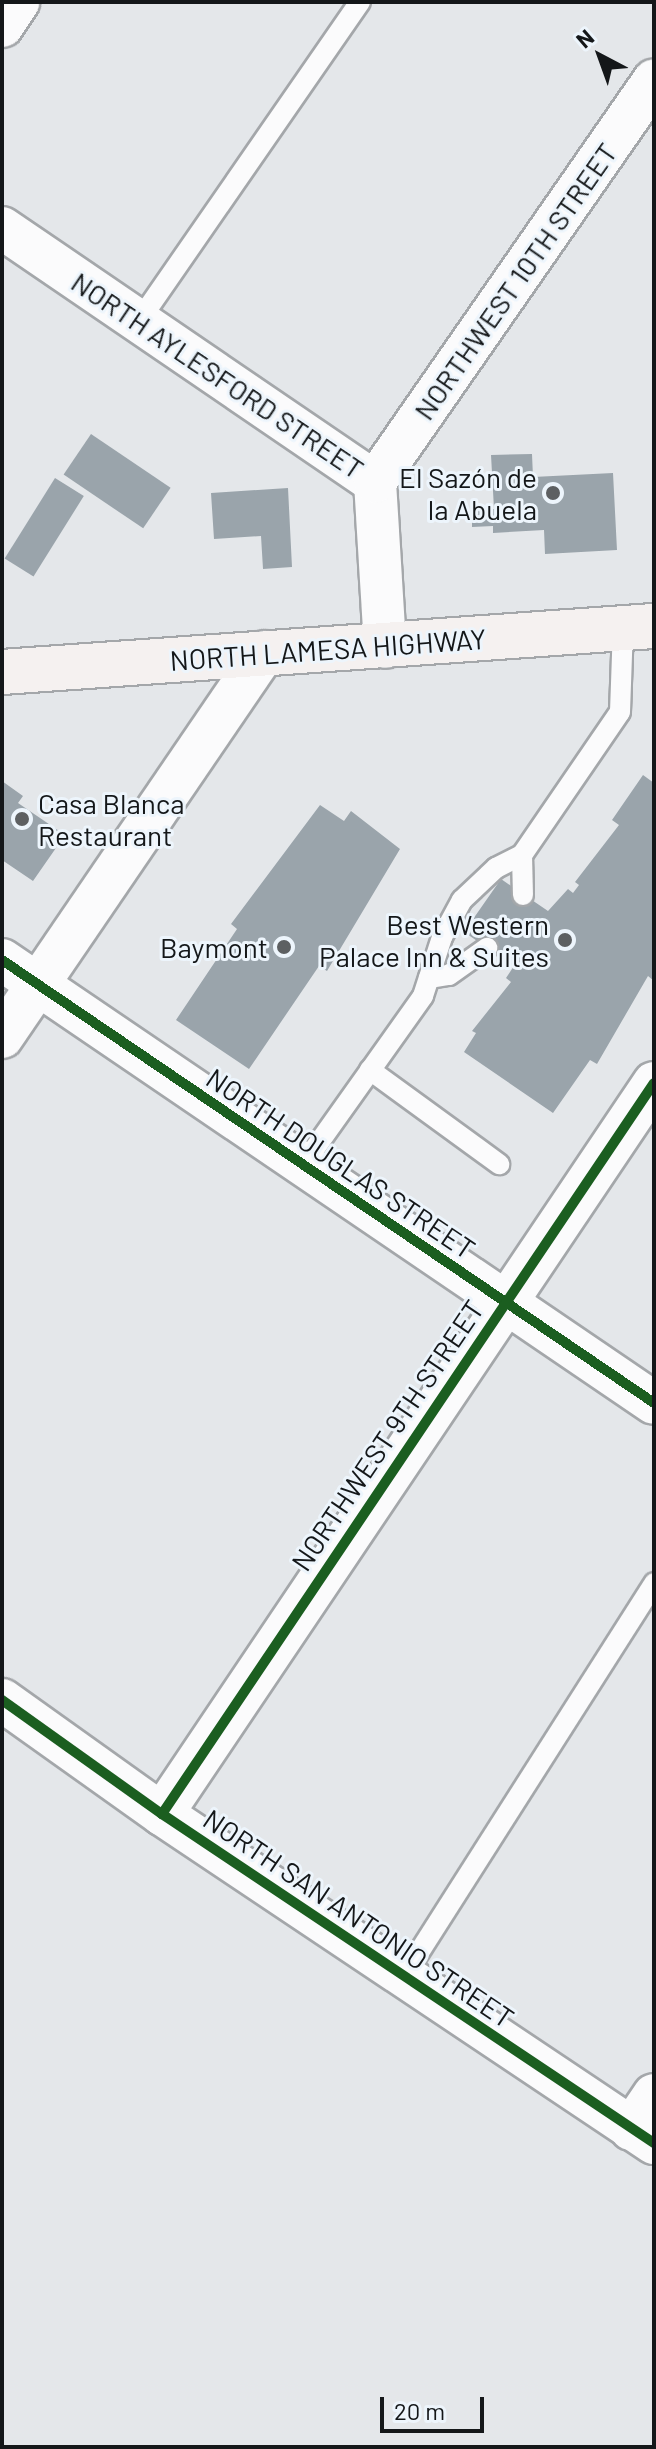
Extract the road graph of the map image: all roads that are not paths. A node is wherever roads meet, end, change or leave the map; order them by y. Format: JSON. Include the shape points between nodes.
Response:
{"nodes":[{"id":1,"x":18,"y":2,"type":"edge"},
{"id":2,"x":360,"y":2,"type":"edge"},
{"id":3,"x":2,"y":26,"type":"edge"},
{"id":4,"x":654,"y":81,"type":"edge"},
{"id":5,"x":2,"y":228,"type":"edge"},
{"id":6,"x":139,"y":321,"type":"junction"},
{"id":7,"x":375,"y":482,"type":"junction"},
{"id":8,"x":638,"y":627,"type":"edge"},
{"id":9,"x":385,"y":647,"type":"junction"},
{"id":10,"x":265,"y":652,"type":"junction"},
{"id":11,"x":2,"y":672,"type":"edge"},
{"id":12,"x":522,"y":855,"type":"junction"},
{"id":13,"x":523,"y":895,"type":"dead end"},
{"id":14,"x":487,"y":948,"type":"dead end"},
{"id":15,"x":2,"y":960,"type":"edge"},
{"id":16,"x":429,"y":978,"type":"junction"},
{"id":17,"x":36,"y":985,"type":"junction"},
{"id":18,"x":2,"y":1037,"type":"edge"},
{"id":19,"x":370,"y":1070,"type":"junction"},
{"id":20,"x":654,"y":1083,"type":"edge"},
{"id":21,"x":499,"y":1164,"type":"dead end"},
{"id":22,"x":303,"y":1165,"type":"junction"},
{"id":23,"x":505,"y":1303,"type":"junction"},
{"id":24,"x":654,"y":1403,"type":"edge"},
{"id":25,"x":654,"y":1583,"type":"edge"},
{"id":26,"x":2,"y":1700,"type":"edge"},
{"id":27,"x":162,"y":1814,"type":"junction"},
{"id":28,"x":404,"y":1976,"type":"junction"},
{"id":29,"x":654,"y":2095,"type":"edge"},
{"id":30,"x":642,"y":2136,"type":"edge"}],
"edges":[{"from":1,"to":3,"type":"street"},
{"from":2,"to":6,"type":"lane"},
{"from":4,"to":7,"type":"street","name":"NORTHWEST 10TH STREET"},
{"from":5,"to":6,"type":"street","name":"NORTH AYLESFORD STREET"},
{"from":6,"to":7,"type":"street","name":"NORTH AYLESFORD STREET"},
{"from":7,"to":9,"type":"street","name":"NORTH AYLESFORD STREET"},
{"from":8,"to":9,"type":"main road","name":"NORTH LAMESA HIGHWAY"},
{"from":8,"to":12,"type":"lane","via":[[620,712]]},
{"from":9,"to":10,"type":"main road","name":"NORTH LAMESA HIGHWAY"},
{"from":10,"to":11,"type":"main road","name":"NORTH LAMESA HIGHWAY"},
{"from":10,"to":17,"type":"street"},
{"from":12,"to":13,"type":"lane"},
{"from":12,"to":16,"type":"lane","via":[[496,868],[462,900],[442,937]]},
{"from":14,"to":16,"type":"lane","via":[[449,975]]},
{"from":15,"to":17,"type":"street","name":"NORTH DOUGLAS STREET"},
{"from":16,"to":19,"type":"lane","via":[[423,996]]},
{"from":17,"to":18,"type":"street"},
{"from":17,"to":22,"type":"street","name":"NORTH DOUGLAS STREET"},
{"from":19,"to":21,"type":"lane"},
{"from":19,"to":22,"type":"lane"},
{"from":20,"to":23,"type":"street","name":"NORTHWEST 9TH STREET"},
{"from":22,"to":23,"type":"street","name":"NORTH DOUGLAS STREET"},
{"from":23,"to":24,"type":"street","name":"NORTH DOUGLAS STREET"},
{"from":23,"to":27,"type":"street","name":"NORTHWEST 9TH STREET"},
{"from":25,"to":28,"type":"lane"},
{"from":26,"to":27,"type":"street","name":"NORTH SAN ANTONIO STREET"},
{"from":27,"to":28,"type":"street","name":"NORTH SAN ANTONIO STREET"},
{"from":28,"to":30,"type":"street","name":"NORTH SAN ANTONIO STREET"},
{"from":29,"to":30,"type":"street"}]}
